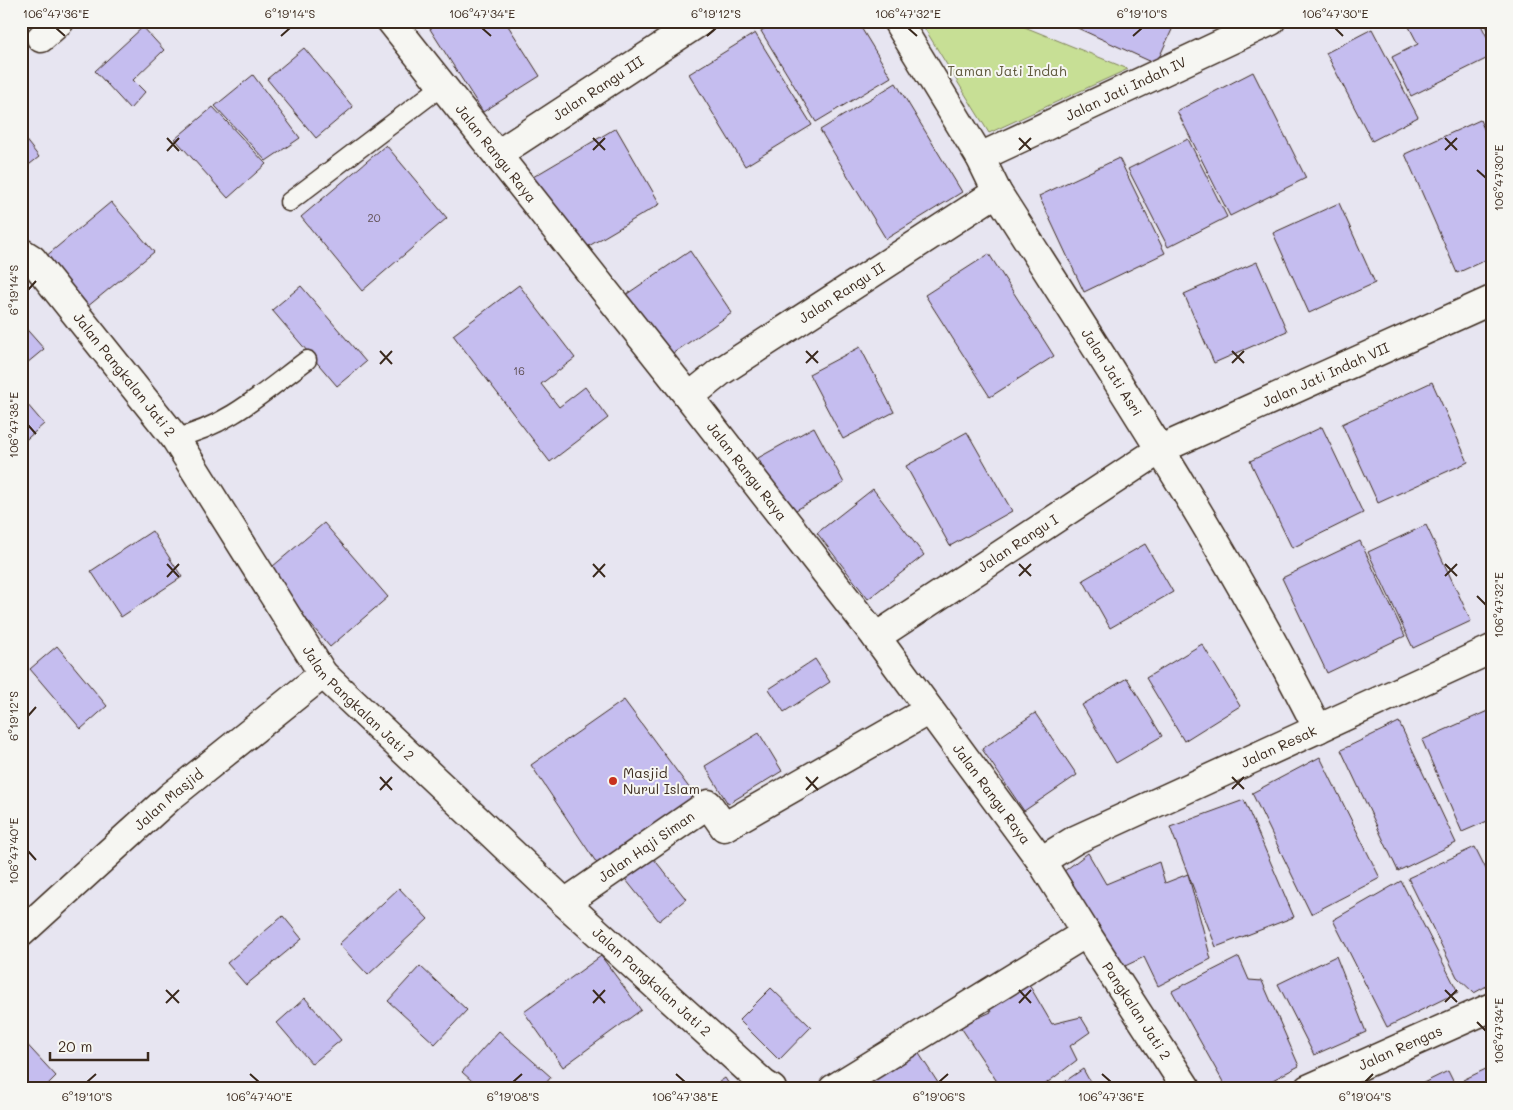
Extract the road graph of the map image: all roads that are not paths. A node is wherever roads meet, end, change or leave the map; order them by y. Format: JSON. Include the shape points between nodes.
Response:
{"nodes":[{"id":1,"x":391,"y":21,"type":"edge"},
{"id":2,"x":701,"y":21,"type":"edge"},
{"id":3,"x":897,"y":21,"type":"edge"},
{"id":4,"x":1271,"y":21,"type":"edge"},
{"id":5,"x":442,"y":86,"type":"junction"},
{"id":6,"x":980,"y":156,"type":"junction"},
{"id":7,"x":500,"y":158,"type":"junction"},
{"id":8,"x":996,"y":192,"type":"junction"},
{"id":9,"x":289,"y":202,"type":"dead end"},
{"id":10,"x":25,"y":260,"type":"edge"},
{"id":11,"x":1492,"y":300,"type":"edge"},
{"id":12,"x":307,"y":360,"type":"dead end"},
{"id":13,"x":689,"y":397,"type":"junction"},
{"id":14,"x":175,"y":438,"type":"junction"},
{"id":15,"x":1161,"y":449,"type":"junction"},
{"id":16,"x":876,"y":638,"type":"junction"},
{"id":17,"x":1492,"y":649,"type":"edge"},
{"id":18,"x":323,"y":674,"type":"junction"},
{"id":19,"x":928,"y":710,"type":"junction"},
{"id":20,"x":1318,"y":729,"type":"junction"},
{"id":21,"x":1041,"y":861,"type":"junction"},
{"id":22,"x":564,"y":902,"type":"junction"},
{"id":23,"x":21,"y":933,"type":"edge"},
{"id":24,"x":1086,"y":933,"type":"junction"},
{"id":25,"x":1492,"y":1007,"type":"edge"},
{"id":26,"x":772,"y":1089,"type":"edge"},
{"id":27,"x":832,"y":1089,"type":"edge"},
{"id":28,"x":1187,"y":1089,"type":"edge"},
{"id":29,"x":1308,"y":1089,"type":"edge"}],
"edges":[{"from":1,"to":5,"type":"street","name":"Jalan Rangu Raya"},
{"from":2,"to":7,"type":"street","name":"Jalan Rangu III","via":[[510,146]]},
{"from":3,"to":6,"type":"street","name":"Jalan Jati Asri"},
{"from":4,"to":6,"type":"street","name":"Jalan Jati Indah IV"},
{"from":5,"to":7,"type":"street","name":"Jalan Rangu Raya"},
{"from":5,"to":9,"type":"lane"},
{"from":6,"to":8,"type":"street","name":"Jalan Jati Asri"},
{"from":7,"to":13,"type":"street","name":"Jalan Rangu Raya"},
{"from":8,"to":13,"type":"street","name":"Jalan Rangu II","via":[[720,372]]},
{"from":8,"to":15,"type":"street","name":"Jalan Jati Asri"},
{"from":10,"to":14,"type":"street","name":"Jalan Pangkalan Jati 2"},
{"from":11,"to":15,"type":"street","name":"Jalan Jati Indah VII"},
{"from":12,"to":14,"type":"lane","via":[[231,417],[194,434]]},
{"from":13,"to":16,"type":"street","name":"Jalan Rangu Raya"},
{"from":14,"to":18,"type":"street","name":"Jalan Pangkalan Jati 2"},
{"from":15,"to":16,"type":"street","name":"Jalan Rangu I"},
{"from":15,"to":20,"type":"street","name":"Jalan Jati Asri","via":[[1289,671]]},
{"from":16,"to":19,"type":"street","name":"Jalan Rangu Raya"},
{"from":17,"to":20,"type":"street","name":"Jalan Resak"},
{"from":18,"to":22,"type":"street","name":"Jalan Pangkalan Jati 2"},
{"from":18,"to":23,"type":"street","name":"Jalan Masjid","via":[[170,797]]},
{"from":19,"to":21,"type":"street","name":"Jalan Rangu Raya"},
{"from":19,"to":22,"type":"street","name":"Jalan Haji Siman","via":[[724,827],[708,804]]},
{"from":20,"to":21,"type":"street","name":"Jalan Resak","via":[[1075,840]]},
{"from":21,"to":24,"type":"street","name":"Jalan Rangu Raya"},
{"from":22,"to":26,"type":"street","name":"Jalan Pangkalan Jati 2"},
{"from":24,"to":27,"type":"street"},
{"from":24,"to":28,"type":"street","name":"Pangkalan Jati 2"},
{"from":25,"to":29,"type":"street","name":"Jalan Rengas"}]}
